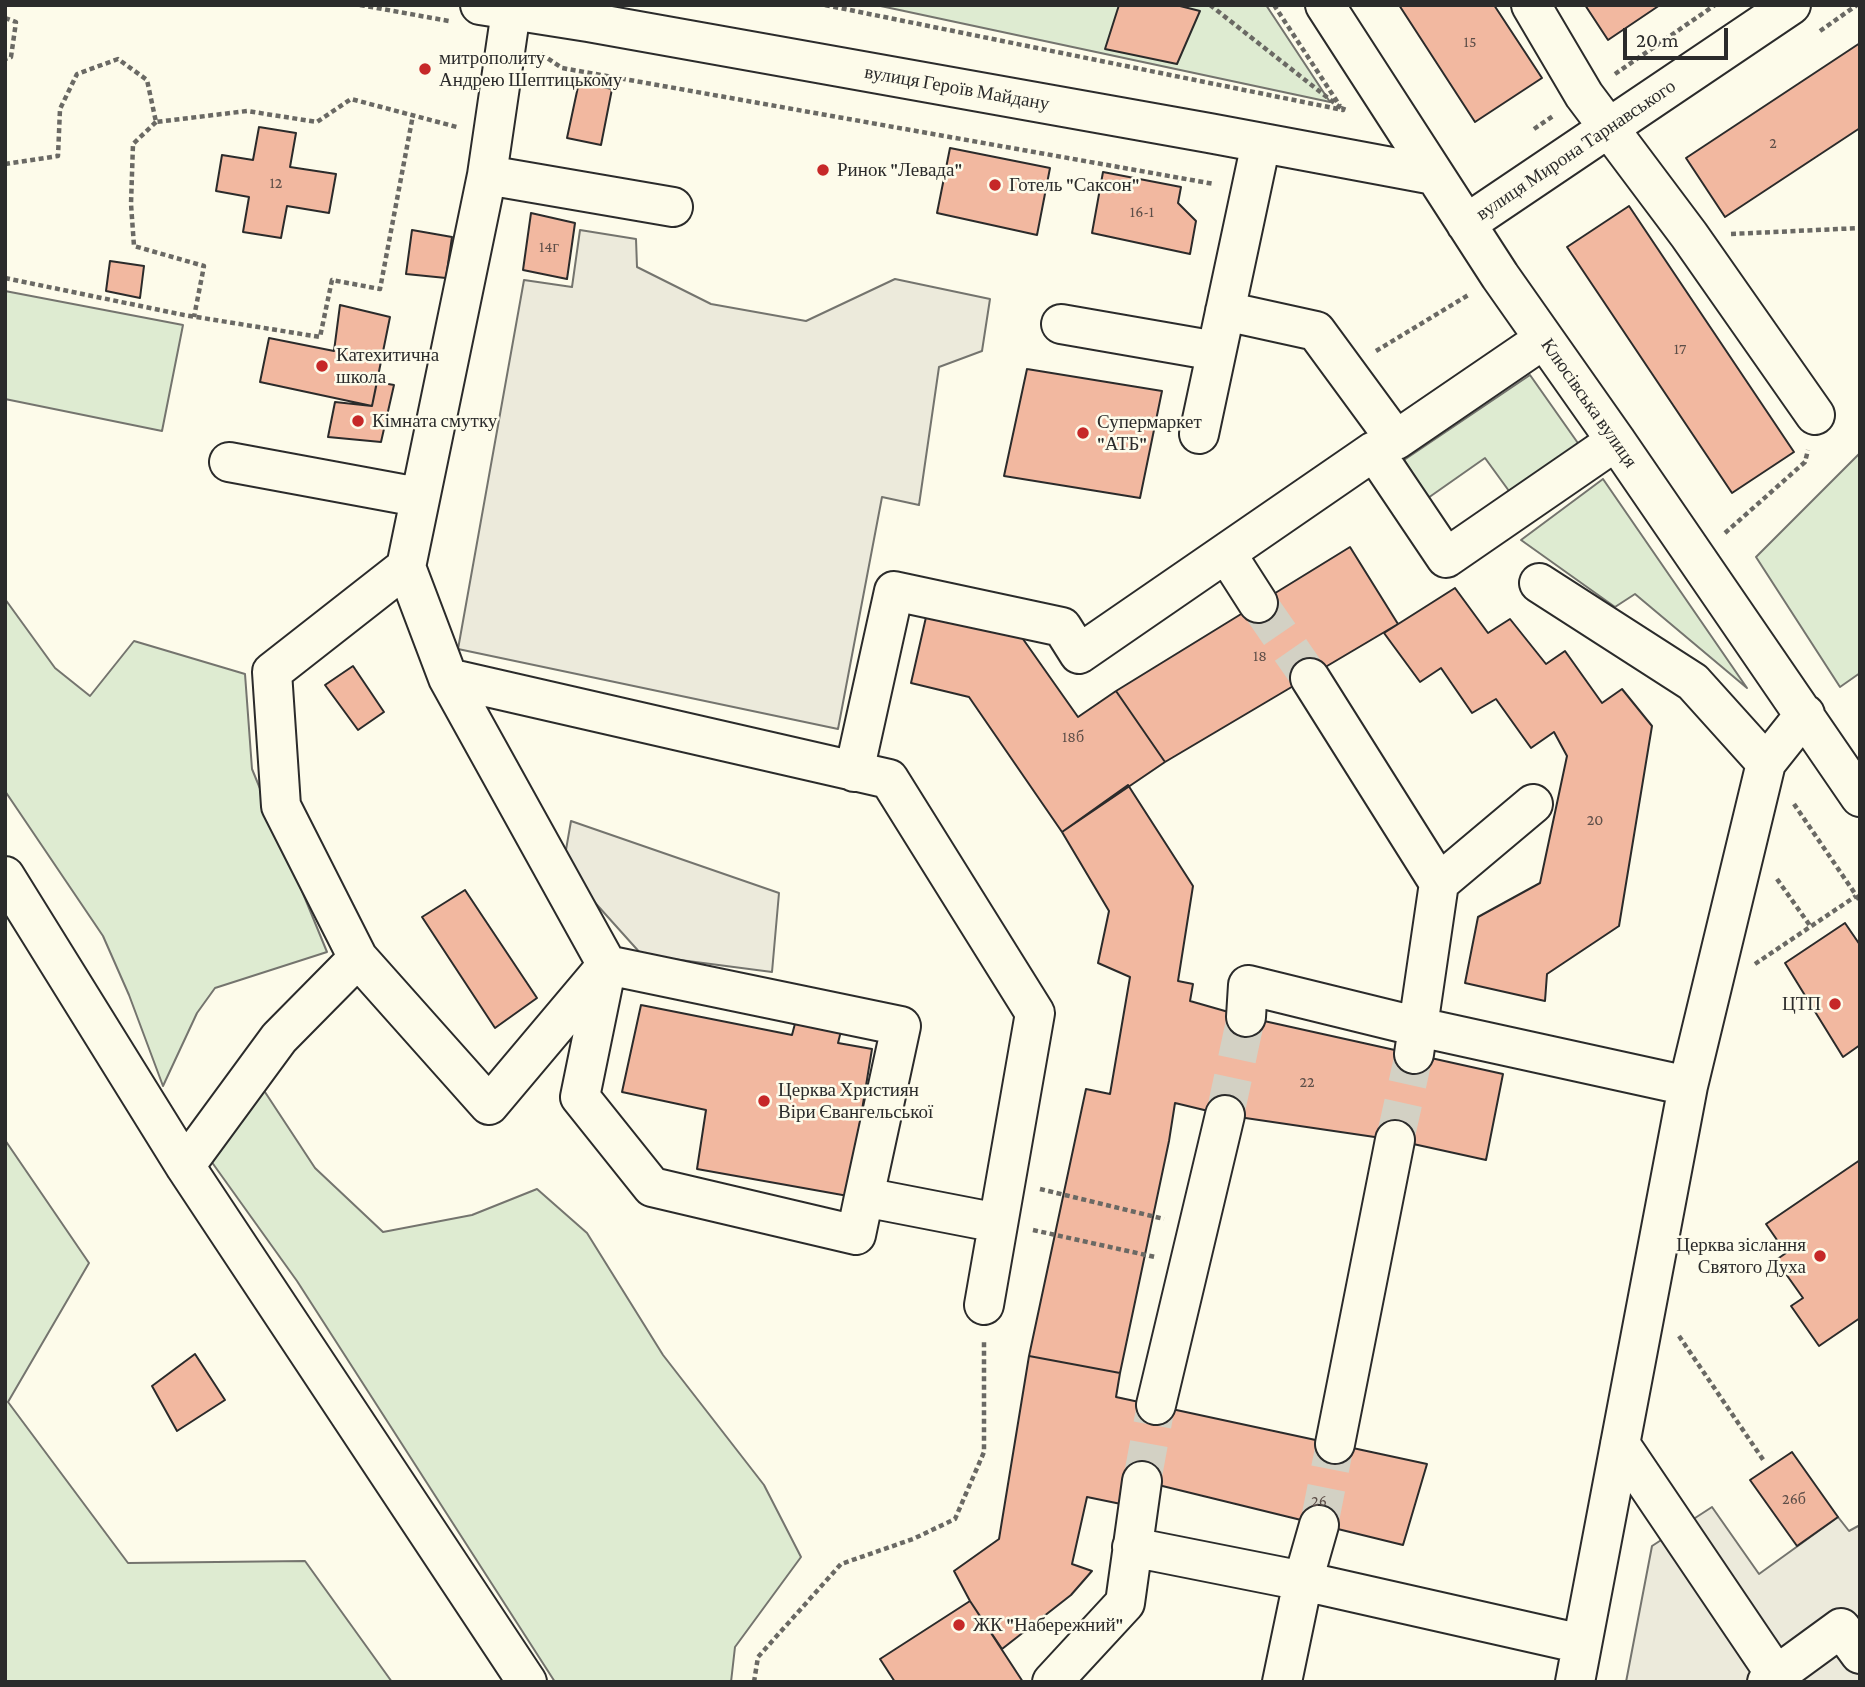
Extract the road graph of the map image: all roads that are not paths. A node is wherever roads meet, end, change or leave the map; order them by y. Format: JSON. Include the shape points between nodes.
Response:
{"nodes":[{"id":1,"x":1325,"y":5,"type":"edge"},
{"id":2,"x":1531,"y":5,"type":"edge"},
{"id":3,"x":1791,"y":5,"type":"edge"},
{"id":4,"x":590,"y":14,"type":"edge"},
{"id":5,"x":488,"y":17,"type":"edge"},
{"id":6,"x":1608,"y":129,"type":"junction"},
{"id":7,"x":1261,"y":143,"type":"junction"},
{"id":8,"x":487,"y":175,"type":"junction"},
{"id":9,"x":1434,"y":175,"type":"junction"},
{"id":10,"x":673,"y":207,"type":"dead end"},
{"id":11,"x":1466,"y":224,"type":"junction"},
{"id":12,"x":1225,"y":311,"type":"junction"},
{"id":13,"x":1061,"y":324,"type":"dead end"},
{"id":14,"x":1544,"y":339,"type":"junction"},
{"id":15,"x":1216,"y":351,"type":"junction"},
{"id":16,"x":1815,"y":415,"type":"road end"},
{"id":17,"x":1199,"y":434,"type":"dead end"},
{"id":18,"x":1616,"y":440,"type":"junction"},
{"id":19,"x":229,"y":462,"type":"dead end"},
{"id":20,"x":418,"y":497,"type":"junction"},
{"id":21,"x":1226,"y":553,"type":"junction"},
{"id":22,"x":406,"y":567,"type":"junction"},
{"id":23,"x":1539,"y":583,"type":"dead end"},
{"id":24,"x":1258,"y":603,"type":"tunnel mouth"},
{"id":25,"x":448,"y":678,"type":"junction"},
{"id":26,"x":1310,"y":678,"type":"tunnel mouth"},
{"id":27,"x":1805,"y":714,"type":"junction"},
{"id":28,"x":1766,"y":763,"type":"junction"},
{"id":29,"x":855,"y":772,"type":"junction"},
{"id":30,"x":1860,"y":797,"type":"edge"},
{"id":31,"x":1533,"y":804,"type":"dead end"},
{"id":32,"x":5,"y":876,"type":"edge"},
{"id":33,"x":1439,"y":883,"type":"junction"},
{"id":34,"x":358,"y":958,"type":"junction"},
{"id":35,"x":607,"y":965,"type":"junction"},
{"id":36,"x":1246,"y":1017,"type":"tunnel mouth"},
{"id":37,"x":1416,"y":1041,"type":"junction"},
{"id":38,"x":1688,"y":1086,"type":"junction"},
{"id":39,"x":1225,"y":1115,"type":"tunnel mouth"},
{"id":40,"x":1395,"y":1140,"type":"tunnel mouth"},
{"id":41,"x":185,"y":1166,"type":"junction"},
{"id":42,"x":864,"y":1197,"type":"junction"},
{"id":43,"x":998,"y":1223,"type":"junction"},
{"id":44,"x":984,"y":1305,"type":"road end"},
{"id":45,"x":1156,"y":1405,"type":"tunnel mouth"},
{"id":46,"x":1335,"y":1444,"type":"tunnel mouth"},
{"id":47,"x":1620,"y":1444,"type":"junction"},
{"id":48,"x":1142,"y":1480,"type":"tunnel mouth"},
{"id":49,"x":1319,"y":1525,"type":"tunnel mouth"},
{"id":50,"x":1132,"y":1547,"type":"junction"},
{"id":51,"x":1303,"y":1581,"type":"junction"},
{"id":52,"x":1582,"y":1644,"type":"junction"},
{"id":53,"x":1860,"y":1654,"type":"edge"},
{"id":54,"x":1771,"y":1679,"type":"edge"},
{"id":55,"x":527,"y":1682,"type":"edge"},
{"id":56,"x":1052,"y":1682,"type":"edge"},
{"id":57,"x":1282,"y":1682,"type":"edge"},
{"id":58,"x":1575,"y":1682,"type":"edge"}],
"edges":[{"from":1,"to":9,"type":"street","name":"Клюсівська вулиця"},
{"from":2,"to":6,"type":"street"},
{"from":3,"to":6,"type":"street","name":"вулиця Мирона Тарнавського"},
{"from":4,"to":5,"type":"street","name":"вулиця Героїв Майдану"},
{"from":4,"to":7,"type":"street","name":"вулиця Героїв Майдану"},
{"from":5,"to":8,"type":"street","via":[[492,136]]},
{"from":6,"to":11,"type":"street","name":"вулиця Мирона Тарнавського"},
{"from":6,"to":16,"type":"street"},
{"from":7,"to":9,"type":"street","name":"вулиця Героїв Майдану"},
{"from":7,"to":12,"type":"street"},
{"from":8,"to":10,"type":"street"},
{"from":8,"to":20,"type":"street"},
{"from":9,"to":11,"type":"street","name":"Клюсівська вулиця"},
{"from":11,"to":14,"type":"street","name":"Клюсівська вулиця"},
{"from":12,"to":14,"type":"street","via":[[1316,331],[1396,440]]},
{"from":12,"to":15,"type":"street"},
{"from":13,"to":15,"type":"street"},
{"from":14,"to":18,"type":"street","name":"Клюсівська вулиця"},
{"from":15,"to":17,"type":"street"},
{"from":18,"to":21,"type":"street","via":[[1446,558],[1374,451]]},
{"from":18,"to":27,"type":"street","name":"Клюсівська вулиця"},
{"from":19,"to":20,"type":"street"},
{"from":20,"to":22,"type":"street"},
{"from":21,"to":24,"type":"street"},
{"from":21,"to":29,"type":"street","via":[[1079,654],[1062,627],[894,591]]},
{"from":22,"to":25,"type":"street"},
{"from":22,"to":34,"type":"street","via":[[272,672],[281,806]]},
{"from":23,"to":28,"type":"street","via":[[1693,682]]},
{"from":25,"to":29,"type":"street"},
{"from":25,"to":35,"type":"street"},
{"from":26,"to":33,"type":"street"},
{"from":27,"to":28,"type":"street"},
{"from":27,"to":30,"type":"street","name":"Клюсівська вулиця"},
{"from":28,"to":38,"type":"street"},
{"from":29,"to":43,"type":"street","via":[[889,779],[1035,1013]]},
{"from":31,"to":33,"type":"street"},
{"from":32,"to":41,"type":"street"},
{"from":33,"to":37,"type":"street"},
{"from":34,"to":35,"type":"street","via":[[489,1105]]},
{"from":34,"to":41,"type":"street","via":[[279,1038]]},
{"from":35,"to":42,"type":"street","via":[[901,1026]]},
{"from":35,"to":42,"type":"street","via":[[580,1097],[652,1186],[856,1235]]},
{"from":36,"to":37,"type":"street","via":[[1248,985]]},
{"from":37,"to":38,"type":"street"},
{"from":38,"to":47,"type":"street"},
{"from":39,"to":45,"type":"street"},
{"from":40,"to":46,"type":"street"},
{"from":41,"to":55,"type":"street"},
{"from":42,"to":43,"type":"street"},
{"from":43,"to":44,"type":"street"},
{"from":47,"to":52,"type":"street"},
{"from":47,"to":54,"type":"street"},
{"from":48,"to":50,"type":"street"},
{"from":49,"to":51,"type":"street"},
{"from":50,"to":51,"type":"street"},
{"from":50,"to":56,"type":"street","via":[[1125,1603]]},
{"from":51,"to":52,"type":"street"},
{"from":51,"to":57,"type":"street"},
{"from":52,"to":58,"type":"street"},
{"from":53,"to":54,"type":"street","via":[[1841,1628]]}]}
